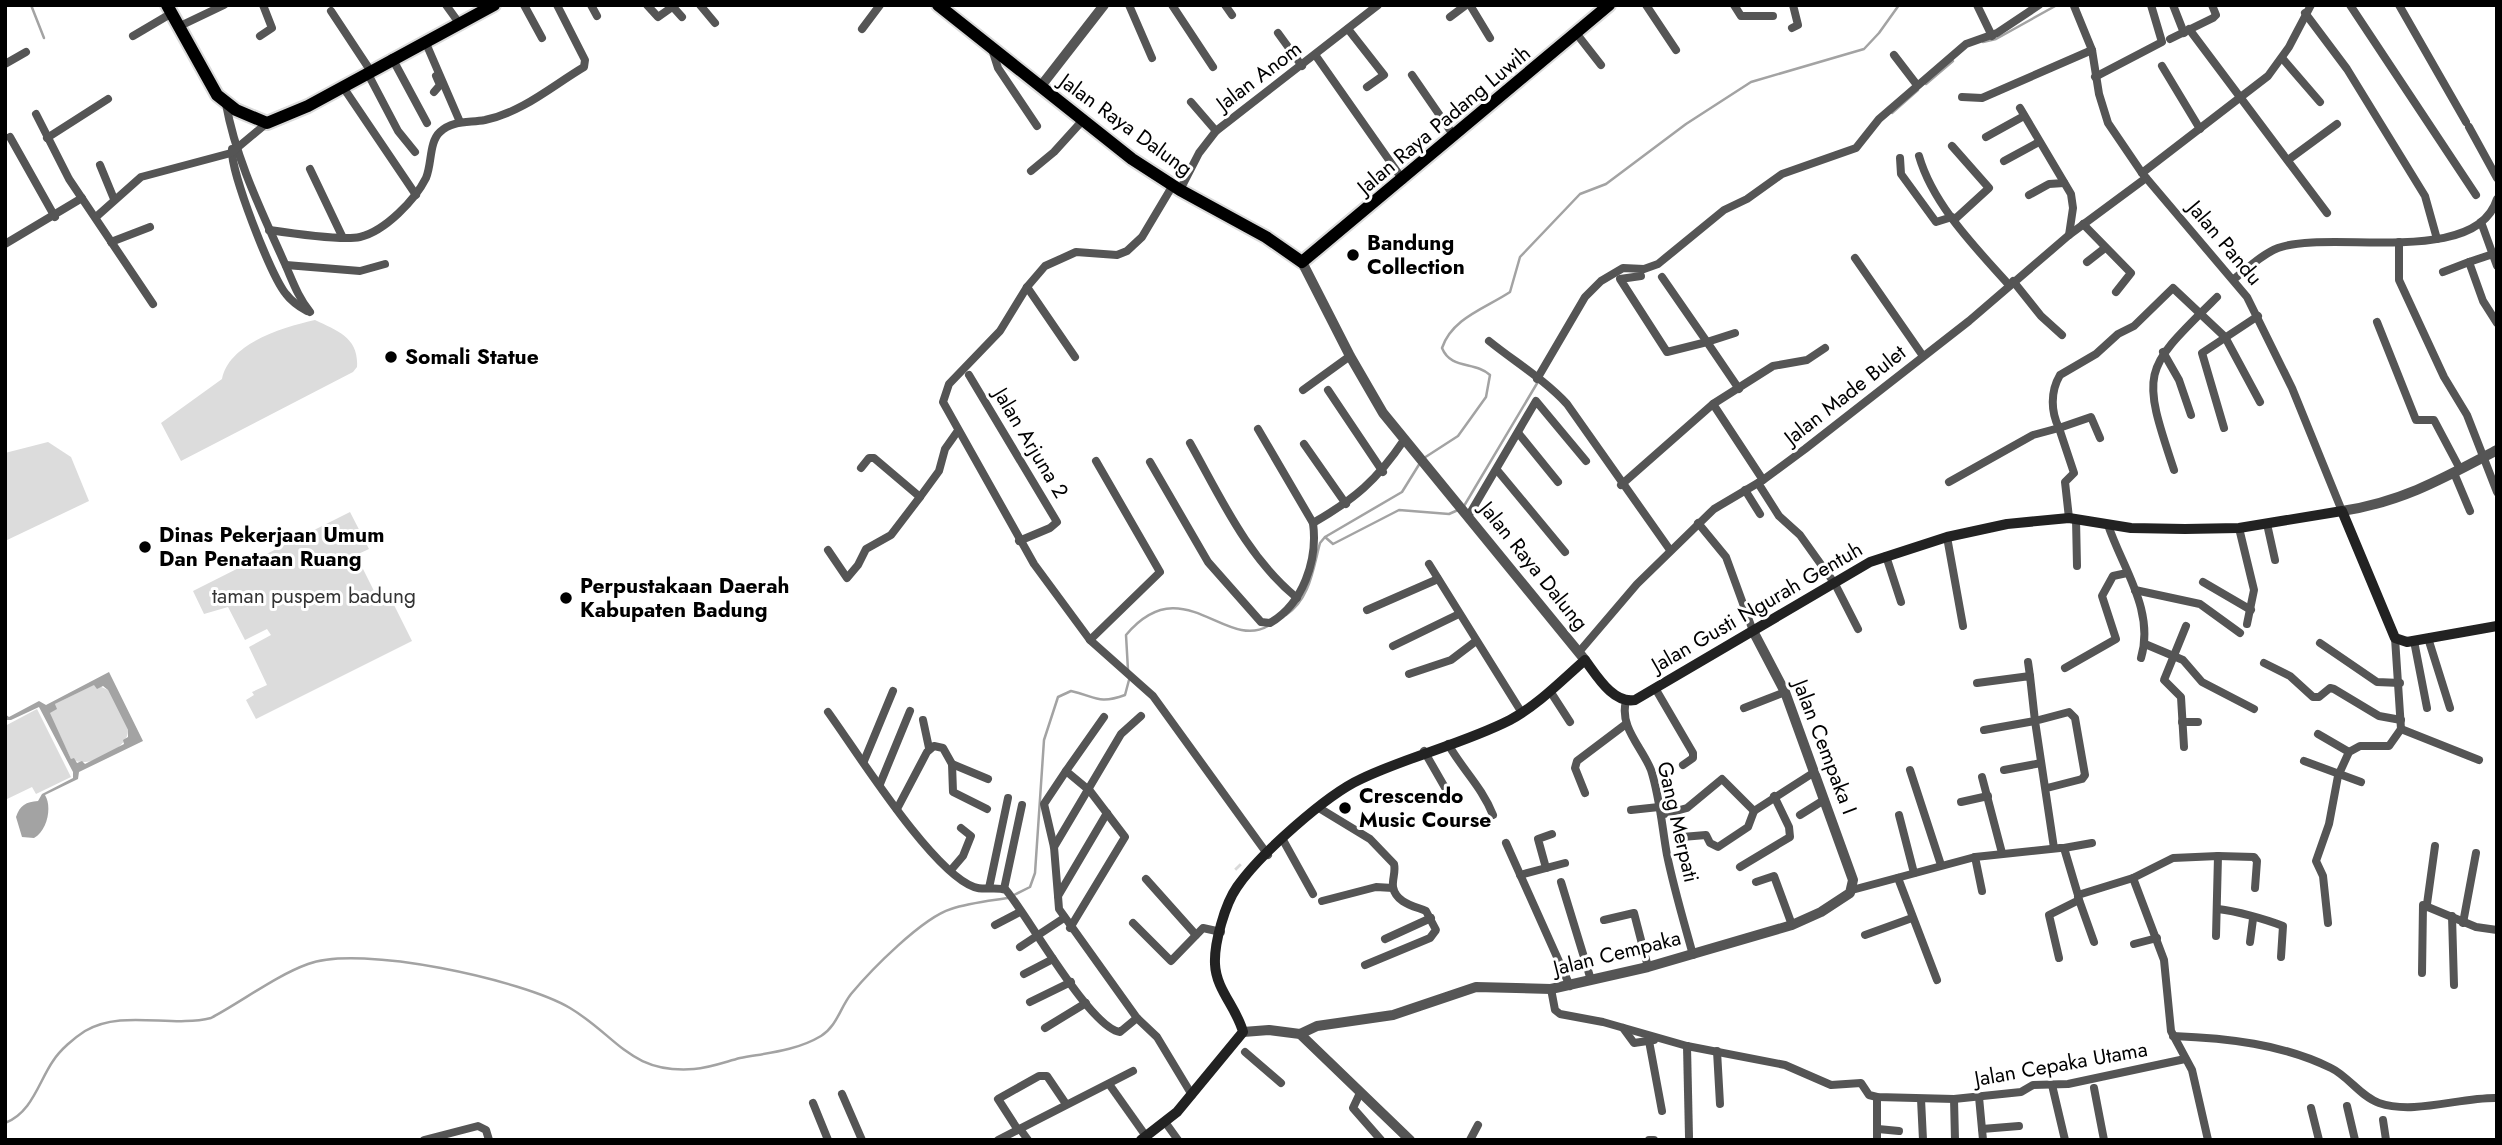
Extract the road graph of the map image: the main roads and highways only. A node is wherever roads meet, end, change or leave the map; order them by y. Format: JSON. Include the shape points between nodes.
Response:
{"nodes":[{"id":1,"x":494,"y":5,"type":"edge"},
{"id":2,"x":938,"y":5,"type":"edge"},
{"id":3,"x":1609,"y":5,"type":"edge"},
{"id":4,"x":170,"y":9,"type":"edge"},
{"id":5,"x":1302,"y":262,"type":"joint"},
{"id":6,"x":2340,"y":511,"type":"joint"},
{"id":7,"x":2497,"y":626,"type":"edge"},
{"id":8,"x":1626,"y":701,"type":"joint"},
{"id":9,"x":1145,"y":1139,"type":"edge"}],
"edges":[{"from":1,"to":4,"type":"main road","via":[[267,123],[217,95]]},
{"from":2,"to":5,"type":"main road","name":"Jalan Raya Dalung","via":[[1132,159]]},
{"from":3,"to":5,"type":"main road","name":"Jalan Raya Padang Luwih"},
{"from":6,"to":7,"type":"main road","name":"Jalan Pandu","via":[[2395,638],[2414,640]]},
{"from":6,"to":8,"type":"main road","name":"Jalan Gusti Ngurah Gentuh","via":[[2239,528],[2108,525],[2073,518],[1947,537],[1886,556]]},
{"from":8,"to":9,"type":"main road","name":"Jalan Raya Dalung","via":[[1612,693],[1582,656],[1522,713],[1348,785],[1283,840],[1235,891],[1215,952],[1217,975],[1243,1032],[1192,1095]]}]}
